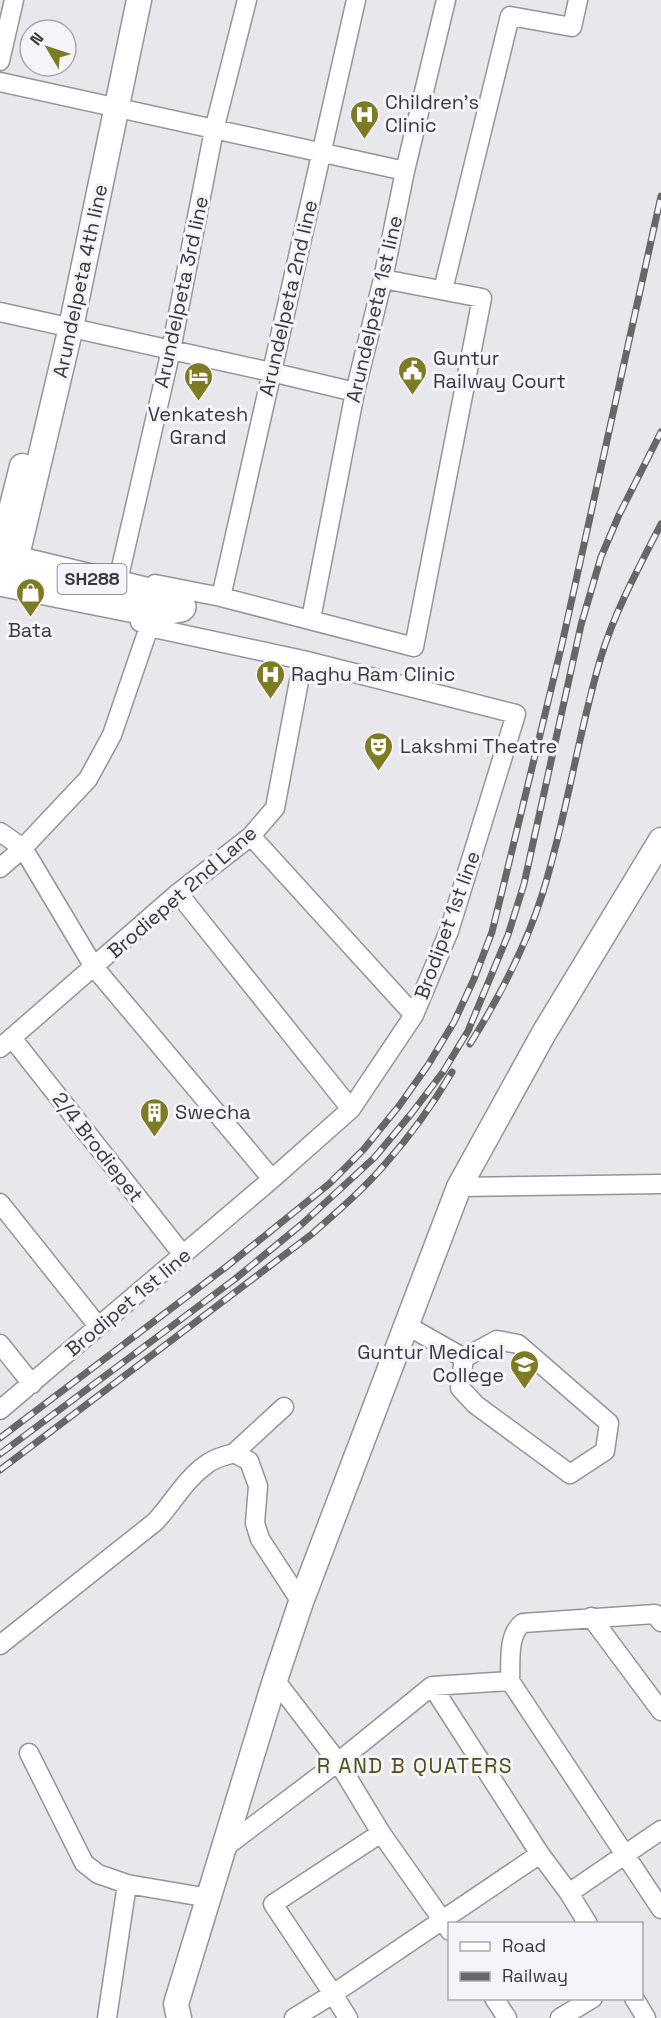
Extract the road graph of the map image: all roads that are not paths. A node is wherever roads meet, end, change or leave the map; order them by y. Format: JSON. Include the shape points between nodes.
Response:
{"nodes":[{"id":1,"x":14,"y":0,"type":"edge"},
{"id":2,"x":124,"y":0,"type":"edge"},
{"id":3,"x":139,"y":0,"type":"edge"},
{"id":4,"x":247,"y":0,"type":"edge"},
{"id":5,"x":356,"y":0,"type":"edge"},
{"id":6,"x":446,"y":0,"type":"edge"},
{"id":7,"x":578,"y":0,"type":"edge"},
{"id":8,"x":0,"y":62,"type":"edge"},
{"id":9,"x":0,"y":82,"type":"edge"},
{"id":10,"x":109,"y":106,"type":"junction"},
{"id":11,"x":214,"y":130,"type":"junction"},
{"id":12,"x":320,"y":154,"type":"junction"},
{"id":13,"x":405,"y":171,"type":"junction"},
{"id":14,"x":383,"y":279,"type":"junction"},
{"id":15,"x":443,"y":290,"type":"junction"},
{"id":16,"x":0,"y":312,"type":"edge"},
{"id":17,"x":64,"y":326,"type":"junction"},
{"id":18,"x":171,"y":350,"type":"junction"},
{"id":19,"x":271,"y":372,"type":"junction"},
{"id":20,"x":355,"y":392,"type":"junction"},
{"id":21,"x":3,"y":571,"type":"edge"},
{"id":22,"x":115,"y":588,"type":"junction"},
{"id":23,"x":221,"y":597,"type":"junction"},
{"id":24,"x":182,"y":608,"type":"dead end"},
{"id":25,"x":311,"y":619,"type":"junction"},
{"id":26,"x":149,"y":627,"type":"junction"},
{"id":27,"x":303,"y":660,"type":"junction"},
{"id":28,"x":0,"y":832,"type":"edge"},
{"id":29,"x":251,"y":836,"type":"junction"},
{"id":30,"x":661,"y":840,"type":"edge"},
{"id":31,"x":23,"y":848,"type":"junction"},
{"id":32,"x":0,"y":868,"type":"edge"},
{"id":33,"x":178,"y":893,"type":"junction"},
{"id":34,"x":94,"y":967,"type":"junction"},
{"id":35,"x":414,"y":1015,"type":"junction"},
{"id":36,"x":6,"y":1043,"type":"edge"},
{"id":37,"x":351,"y":1109,"type":"junction"},
{"id":38,"x":272,"y":1179,"type":"junction"},
{"id":39,"x":661,"y":1184,"type":"edge"},
{"id":40,"x":459,"y":1187,"type":"junction"},
{"id":41,"x":0,"y":1203,"type":"edge"},
{"id":42,"x":183,"y":1255,"type":"junction"},
{"id":43,"x":406,"y":1325,"type":"junction"},
{"id":44,"x":98,"y":1326,"type":"junction"},
{"id":45,"x":0,"y":1344,"type":"edge"},
{"id":46,"x":464,"y":1358,"type":"junction"},
{"id":47,"x":32,"y":1384,"type":"junction"},
{"id":48,"x":284,"y":1407,"type":"dead end"},
{"id":49,"x":0,"y":1410,"type":"edge"},
{"id":50,"x":234,"y":1453,"type":"junction"},
{"id":51,"x":301,"y":1602,"type":"junction"},
{"id":52,"x":591,"y":1617,"type":"junction"},
{"id":53,"x":661,"y":1622,"type":"edge"},
{"id":54,"x":0,"y":1645,"type":"edge"},
{"id":55,"x":275,"y":1680,"type":"junction"},
{"id":56,"x":510,"y":1681,"type":"junction"},
{"id":57,"x":432,"y":1686,"type":"junction"},
{"id":58,"x":661,"y":1711,"type":"edge"},
{"id":59,"x":29,"y":1753,"type":"dead end"},
{"id":60,"x":338,"y":1762,"type":"junction"},
{"id":61,"x":661,"y":1830,"type":"edge"},
{"id":62,"x":381,"y":1833,"type":"junction"},
{"id":63,"x":224,"y":1848,"type":"junction"},
{"id":64,"x":540,"y":1854,"type":"junction"},
{"id":65,"x":626,"y":1855,"type":"junction"},
{"id":66,"x":127,"y":1884,"type":"junction"},
{"id":67,"x":569,"y":1893,"type":"junction"},
{"id":68,"x":209,"y":1898,"type":"junction"},
{"id":69,"x":661,"y":1909,"type":"edge"},
{"id":70,"x":450,"y":1922,"type":"edge"},
{"id":71,"x":587,"y":1922,"type":"edge"},
{"id":72,"x":446,"y":1925,"type":"edge"},
{"id":73,"x":333,"y":1994,"type":"junction"},
{"id":74,"x":495,"y":2000,"type":"edge"},
{"id":75,"x":590,"y":2000,"type":"edge"},
{"id":76,"x":635,"y":2000,"type":"edge"},
{"id":77,"x":107,"y":2018,"type":"edge"},
{"id":78,"x":179,"y":2018,"type":"edge"},
{"id":79,"x":294,"y":2018,"type":"edge"},
{"id":80,"x":348,"y":2018,"type":"edge"},
{"id":81,"x":507,"y":2018,"type":"edge"},
{"id":82,"x":560,"y":2018,"type":"edge"},
{"id":83,"x":646,"y":2018,"type":"edge"}],
"edges":[{"from":1,"to":8,"type":"street"},
{"from":2,"to":10,"type":"street","name":"Arundelpeta 4th line"},
{"from":3,"to":10,"type":"street","name":"Arundelpeta 4th line"},
{"from":4,"to":11,"type":"street","name":"Arundelpeta 3rd line"},
{"from":5,"to":12,"type":"street","name":"Arundelpeta 2nd line"},
{"from":6,"to":13,"type":"street","name":"Arundelpeta 1st line"},
{"from":7,"to":15,"type":"street","via":[[572,27],[510,16]]},
{"from":9,"to":10,"type":"street"},
{"from":10,"to":11,"type":"street"},
{"from":10,"to":17,"type":"street","name":"Arundelpeta 4th line"},
{"from":11,"to":12,"type":"street"},
{"from":11,"to":18,"type":"street","name":"Arundelpeta 3rd line"},
{"from":12,"to":13,"type":"street"},
{"from":12,"to":19,"type":"street","name":"Arundelpeta 2nd line"},
{"from":13,"to":14,"type":"street","name":"Arundelpeta 1st line"},
{"from":14,"to":15,"type":"street"},
{"from":14,"to":20,"type":"street","name":"Arundelpeta 1st line"},
{"from":15,"to":25,"type":"street","via":[[482,298],[414,647]]},
{"from":16,"to":17,"type":"street"},
{"from":17,"to":18,"type":"street"},
{"from":17,"to":21,"type":"street","name":"Arundelpeta 4th line"},
{"from":18,"to":19,"type":"street"},
{"from":18,"to":22,"type":"street","name":"Arundelpeta 3rd line"},
{"from":19,"to":20,"type":"street"},
{"from":19,"to":23,"type":"street","name":"Arundelpeta 2nd line"},
{"from":20,"to":25,"type":"street","name":"Arundelpeta 1st line"},
{"from":21,"to":22,"type":"main road","number":"SH288"},
{"from":22,"to":23,"type":"street"},
{"from":22,"to":24,"type":"main road","number":"SH288","via":[[155,613]]},
{"from":22,"to":26,"type":"street","name":"Brodipet 1st line"},
{"from":23,"to":25,"type":"street"},
{"from":26,"to":27,"type":"street","name":"Brodipet 1st line"},
{"from":26,"to":31,"type":"street","via":[[112,735],[88,779]]},
{"from":27,"to":29,"type":"street","name":"Brodiepet 2nd Lane","via":[[275,808]]},
{"from":27,"to":35,"type":"street","name":"Brodipet 1st line","via":[[516,714],[449,931]]},
{"from":28,"to":31,"type":"street"},
{"from":29,"to":33,"type":"street","name":"Brodiepet 2nd Lane"},
{"from":29,"to":35,"type":"street"},
{"from":30,"to":40,"type":"street","via":[[544,1033]]},
{"from":31,"to":32,"type":"street"},
{"from":31,"to":34,"type":"street"},
{"from":33,"to":34,"type":"street","name":"Brodiepet 2nd Lane"},
{"from":33,"to":37,"type":"street"},
{"from":34,"to":36,"type":"street","name":"Brodiepet 2nd Lane"},
{"from":34,"to":38,"type":"street"},
{"from":35,"to":37,"type":"street","name":"Brodipet 1st line"},
{"from":36,"to":42,"type":"street","name":"2/4 Brodiepet"},
{"from":37,"to":38,"type":"street","name":"Brodipet 1st line"},
{"from":38,"to":42,"type":"street","name":"Brodipet 1st line"},
{"from":39,"to":40,"type":"street"},
{"from":40,"to":43,"type":"street"},
{"from":41,"to":44,"type":"street"},
{"from":42,"to":44,"type":"street","name":"Brodipet 1st line"},
{"from":43,"to":46,"type":"street"},
{"from":43,"to":51,"type":"street"},
{"from":44,"to":47,"type":"street","name":"Brodipet 1st line"},
{"from":45,"to":47,"type":"street"},
{"from":46,"to":46,"type":"street","via":[[460,1388],[476,1405],[570,1474],[605,1451],[609,1423],[518,1344],[497,1340]]},
{"from":47,"to":49,"type":"street","name":"Brodipet 1st line"},
{"from":48,"to":50,"type":"street"},
{"from":50,"to":51,"type":"street","via":[[249,1461],[258,1486],[255,1523],[260,1539]]},
{"from":50,"to":54,"type":"street","via":[[208,1462],[155,1522]]},
{"from":51,"to":55,"type":"street"},
{"from":52,"to":53,"type":"street","via":[[655,1614]]},
{"from":52,"to":56,"type":"street","via":[[523,1623],[517,1627]]},
{"from":52,"to":58,"type":"street"},
{"from":55,"to":60,"type":"street"},
{"from":55,"to":63,"type":"street"},
{"from":56,"to":57,"type":"street"},
{"from":56,"to":65,"type":"street"},
{"from":57,"to":60,"type":"street"},
{"from":57,"to":64,"type":"street"},
{"from":59,"to":66,"type":"street","via":[[84,1863],[98,1874]]},
{"from":60,"to":62,"type":"street"},
{"from":60,"to":63,"type":"street"},
{"from":61,"to":65,"type":"street"},
{"from":62,"to":72,"type":"street"},
{"from":62,"to":73,"type":"street","via":[[273,1904]]},
{"from":63,"to":68,"type":"street"},
{"from":64,"to":67,"type":"street"},
{"from":64,"to":70,"type":"street"},
{"from":65,"to":67,"type":"street"},
{"from":65,"to":69,"type":"street"},
{"from":66,"to":68,"type":"street"},
{"from":66,"to":77,"type":"street"},
{"from":67,"to":71,"type":"street"},
{"from":68,"to":78,"type":"street","via":[[177,2004]]},
{"from":72,"to":73,"type":"street"},
{"from":73,"to":79,"type":"street"},
{"from":73,"to":80,"type":"street"},
{"from":74,"to":81,"type":"street"},
{"from":75,"to":82,"type":"street"},
{"from":76,"to":83,"type":"street"}]}
